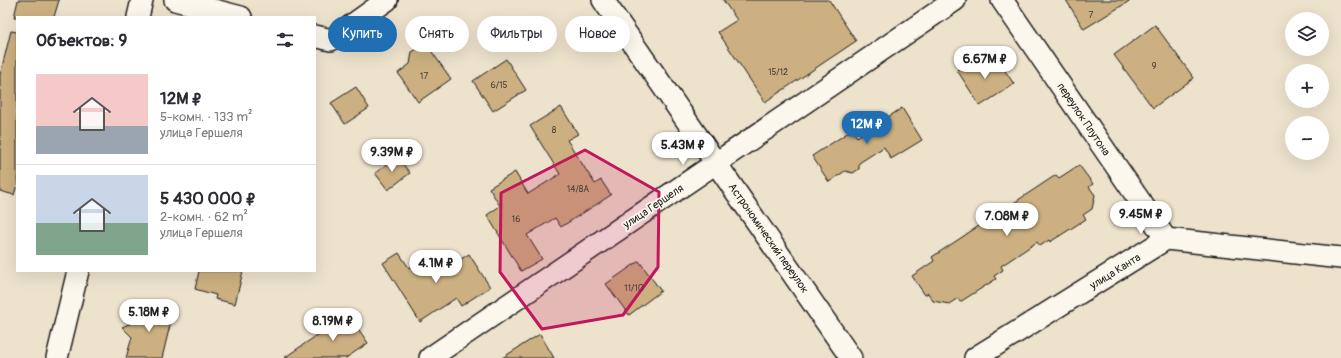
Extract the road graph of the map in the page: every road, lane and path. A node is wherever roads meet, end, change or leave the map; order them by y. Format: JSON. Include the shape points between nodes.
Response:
{"nodes":[{"id":1,"x":142,"y":0,"type":"edge"},
{"id":2,"x":175,"y":0,"type":"edge"},
{"id":3,"x":387,"y":0,"type":"edge"},
{"id":4,"x":603,"y":0,"type":"edge"},
{"id":5,"x":955,"y":0,"type":"edge"},
{"id":6,"x":1002,"y":0,"type":"edge"},
{"id":7,"x":138,"y":16,"type":"edge"},
{"id":8,"x":237,"y":16,"type":"edge"},
{"id":9,"x":316,"y":36,"type":"edge"},
{"id":10,"x":717,"y":163,"type":"junction"},
{"id":11,"x":1166,"y":239,"type":"junction"},
{"id":12,"x":1341,"y":258,"type":"edge"},
{"id":13,"x":78,"y":272,"type":"edge"},
{"id":14,"x":57,"y":358,"type":"edge"},
{"id":15,"x":430,"y":358,"type":"edge"},
{"id":16,"x":851,"y":358,"type":"edge"},
{"id":17,"x":975,"y":358,"type":"edge"}],
"edges":[{"from":1,"to":7,"type":"street"},
{"from":2,"to":8,"type":"street"},
{"from":3,"to":9,"type":"street","via":[[331,40]]},
{"from":4,"to":10,"type":"street","name":"Астрономический переулок"},
{"from":5,"to":10,"type":"street","name":"улица Гершеля"},
{"from":6,"to":11,"type":"street","name":"переулок Плутона"},
{"from":10,"to":15,"type":"street","name":"улица Гершеля"},
{"from":10,"to":16,"type":"street","name":"Астрономический переулок"},
{"from":11,"to":12,"type":"street"},
{"from":11,"to":17,"type":"street","name":"улица Канта"},
{"from":13,"to":14,"type":"street"}]}
